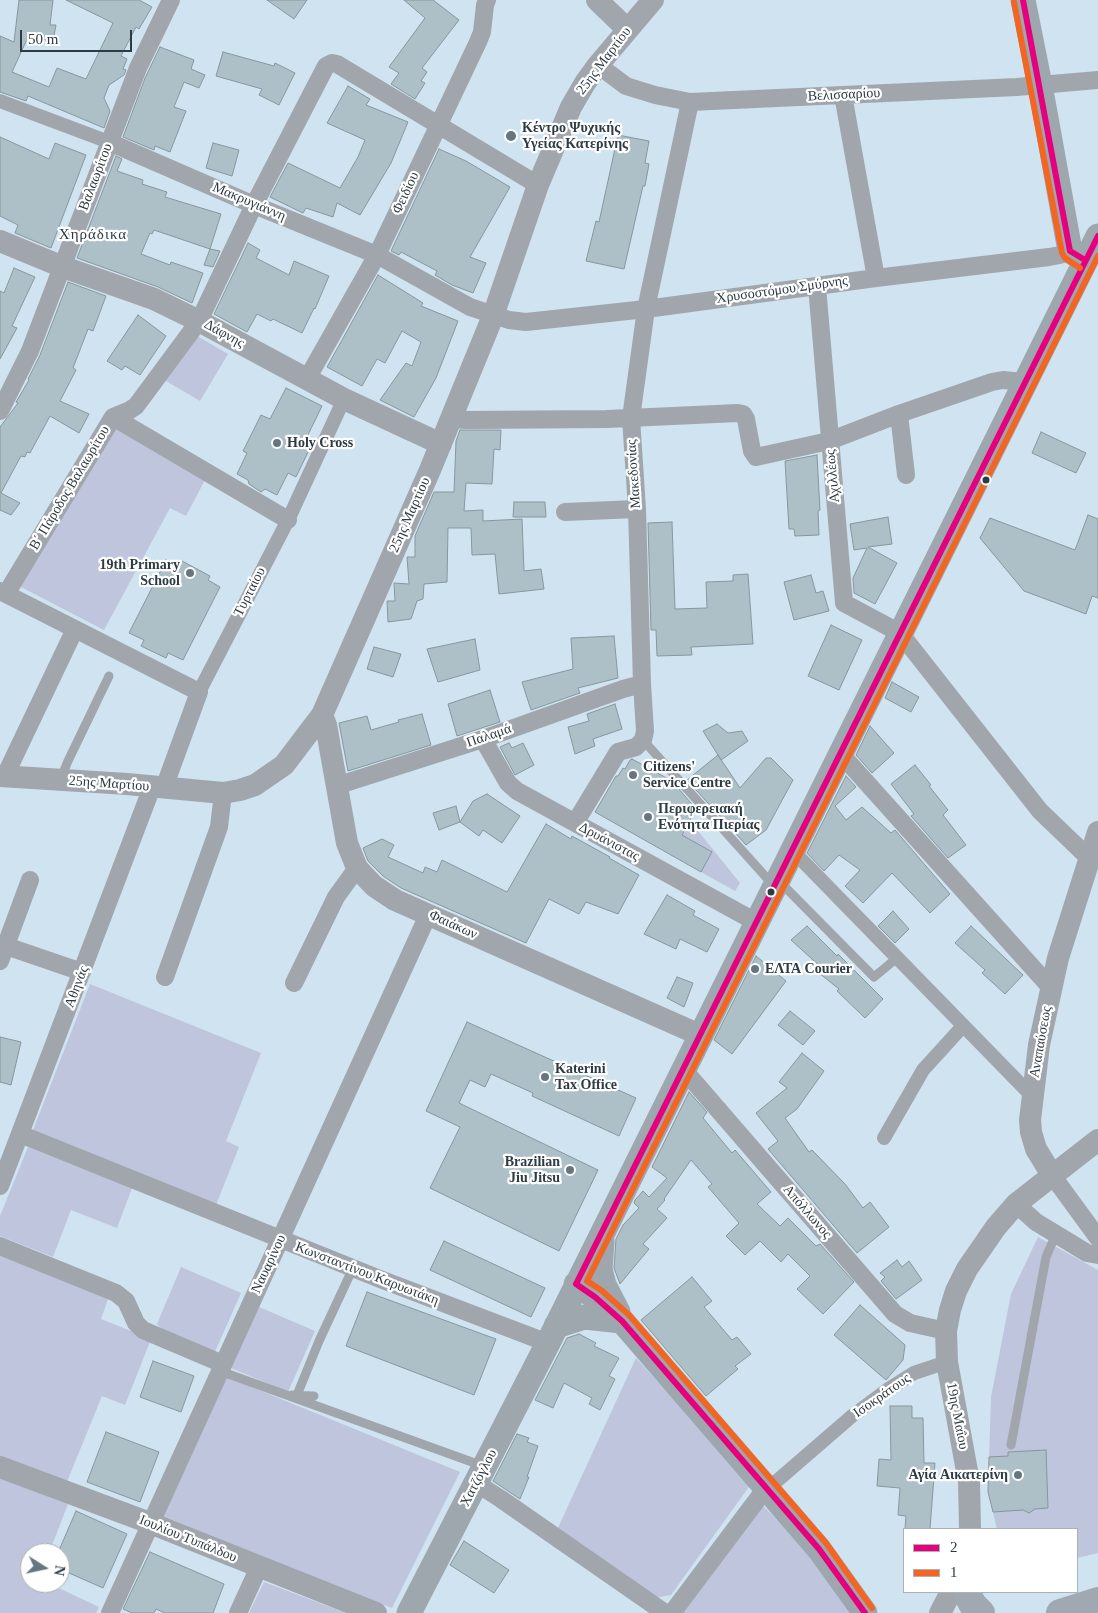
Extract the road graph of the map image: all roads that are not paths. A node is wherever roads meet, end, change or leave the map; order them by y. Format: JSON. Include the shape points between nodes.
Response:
{"nodes":[{"id":1,"x":170,"y":0,"type":"edge"},
{"id":2,"x":487,"y":0,"type":"edge"},
{"id":3,"x":597,"y":0,"type":"edge"},
{"id":4,"x":653,"y":0,"type":"edge"},
{"id":5,"x":1023,"y":0,"type":"edge"},
{"id":6,"x":627,"y":29,"type":"junction"},
{"id":7,"x":598,"y":65,"type":"junction"},
{"id":8,"x":1098,"y":80,"type":"edge"},
{"id":9,"x":1040,"y":85,"type":"junction"},
{"id":10,"x":843,"y":95,"type":"junction"},
{"id":11,"x":0,"y":102,"type":"edge"},
{"id":12,"x":690,"y":102,"type":"junction"},
{"id":13,"x":438,"y":125,"type":"junction"},
{"id":14,"x":109,"y":142,"type":"junction"},
{"id":15,"x":538,"y":185,"type":"junction"},
{"id":16,"x":254,"y":205,"type":"junction"},
{"id":17,"x":1098,"y":236,"type":"edge"},
{"id":18,"x":0,"y":241,"type":"edge"},
{"id":19,"x":377,"y":255,"type":"junction"},
{"id":20,"x":1078,"y":255,"type":"junction"},
{"id":21,"x":62,"y":267,"type":"junction"},
{"id":22,"x":876,"y":278,"type":"junction"},
{"id":23,"x":816,"y":286,"type":"junction"},
{"id":24,"x":646,"y":308,"type":"junction"},
{"id":25,"x":493,"y":316,"type":"junction"},
{"id":26,"x":199,"y":320,"type":"junction"},
{"id":27,"x":307,"y":379,"type":"junction"},
{"id":28,"x":1024,"y":382,"type":"junction"},
{"id":29,"x":344,"y":399,"type":"junction"},
{"id":30,"x":0,"y":411,"type":"edge"},
{"id":31,"x":900,"y":414,"type":"junction"},
{"id":32,"x":113,"y":417,"type":"junction"},
{"id":33,"x":631,"y":418,"type":"junction"},
{"id":34,"x":452,"y":419,"type":"junction"},
{"id":35,"x":829,"y":440,"type":"junction"},
{"id":36,"x":441,"y":444,"type":"junction"},
{"id":37,"x":906,"y":475,"type":"dead end"},
{"id":38,"x":637,"y":509,"type":"junction"},
{"id":39,"x":565,"y":512,"type":"dead end"},
{"id":40,"x":288,"y":520,"type":"junction"},
{"id":41,"x":3,"y":593,"type":"edge"},
{"id":42,"x":75,"y":629,"type":"junction"},
{"id":43,"x":900,"y":633,"type":"junction"},
{"id":44,"x":109,"y":676,"type":"dead end"},
{"id":45,"x":642,"y":684,"type":"junction"},
{"id":46,"x":199,"y":692,"type":"junction"},
{"id":47,"x":322,"y":715,"type":"junction"},
{"id":48,"x":483,"y":739,"type":"junction"},
{"id":49,"x":643,"y":740,"type":"junction"},
{"id":50,"x":840,"y":754,"type":"junction"},
{"id":51,"x":2,"y":776,"type":"edge"},
{"id":52,"x":60,"y":780,"type":"junction"},
{"id":53,"x":336,"y":786,"type":"junction"},
{"id":54,"x":158,"y":787,"type":"junction"},
{"id":55,"x":223,"y":793,"type":"junction"},
{"id":56,"x":575,"y":823,"type":"junction"},
{"id":57,"x":1098,"y":832,"type":"edge"},
{"id":58,"x":792,"y":850,"type":"junction"},
{"id":59,"x":1090,"y":859,"type":"junction"},
{"id":60,"x":357,"y":868,"type":"junction"},
{"id":61,"x":30,"y":880,"type":"dead end"},
{"id":62,"x":776,"y":882,"type":"junction"},
{"id":63,"x":428,"y":914,"type":"junction"},
{"id":64,"x":756,"y":922,"type":"junction"},
{"id":65,"x":3,"y":954,"type":"edge"},
{"id":66,"x":897,"y":958,"type":"junction"},
{"id":67,"x":82,"y":972,"type":"junction"},
{"id":68,"x":165,"y":977,"type":"dead end"},
{"id":69,"x":294,"y":983,"type":"dead end"},
{"id":70,"x":1051,"y":988,"type":"junction"},
{"id":71,"x":963,"y":1026,"type":"junction"},
{"id":72,"x":700,"y":1035,"type":"junction"},
{"id":73,"x":683,"y":1069,"type":"junction"},
{"id":74,"x":1033,"y":1097,"type":"junction"},
{"id":75,"x":20,"y":1134,"type":"junction"},
{"id":76,"x":884,"y":1138,"type":"dead end"},
{"id":77,"x":1098,"y":1140,"type":"edge"},
{"id":78,"x":1052,"y":1175,"type":"junction"},
{"id":79,"x":0,"y":1186,"type":"edge"},
{"id":80,"x":1016,"y":1204,"type":"junction"},
{"id":81,"x":605,"y":1226,"type":"junction"},
{"id":82,"x":1056,"y":1234,"type":"junction"},
{"id":83,"x":1098,"y":1238,"type":"edge"},
{"id":84,"x":280,"y":1240,"type":"junction"},
{"id":85,"x":0,"y":1246,"type":"edge"},
{"id":86,"x":1098,"y":1255,"type":"edge"},
{"id":87,"x":353,"y":1268,"type":"junction"},
{"id":88,"x":576,"y":1284,"type":"junction"},
{"id":89,"x":622,"y":1321,"type":"junction"},
{"id":90,"x":946,"y":1330,"type":"junction"},
{"id":91,"x":552,"y":1334,"type":"junction"},
{"id":92,"x":947,"y":1362,"type":"junction"},
{"id":93,"x":222,"y":1367,"type":"junction"},
{"id":94,"x":285,"y":1395,"type":"junction"},
{"id":95,"x":297,"y":1395,"type":"junction"},
{"id":96,"x":314,"y":1396,"type":"dead end"},
{"id":97,"x":1011,"y":1446,"type":"dead end"},
{"id":98,"x":0,"y":1467,"type":"edge"},
{"id":99,"x":481,"y":1475,"type":"junction"},
{"id":100,"x":766,"y":1488,"type":"junction"},
{"id":101,"x":150,"y":1523,"type":"junction"},
{"id":102,"x":970,"y":1528,"type":"edge"},
{"id":103,"x":259,"y":1567,"type":"junction"},
{"id":104,"x":951,"y":1593,"type":"edge"},
{"id":105,"x":967,"y":1593,"type":"edge"},
{"id":106,"x":1098,"y":1601,"type":"edge"},
{"id":107,"x":110,"y":1613,"type":"edge"},
{"id":108,"x":238,"y":1613,"type":"edge"},
{"id":109,"x":376,"y":1613,"type":"edge"},
{"id":110,"x":409,"y":1613,"type":"edge"},
{"id":111,"x":665,"y":1613,"type":"edge"},
{"id":112,"x":672,"y":1613,"type":"edge"},
{"id":113,"x":865,"y":1613,"type":"edge"},
{"id":114,"x":940,"y":1613,"type":"edge"},
{"id":115,"x":981,"y":1613,"type":"edge"},
{"id":116,"x":1060,"y":1613,"type":"edge"}],
"edges":[{"from":1,"to":14,"type":"street","name":"Βαλαωρίτου","via":[[138,68]]},
{"from":2,"to":13,"type":"street","name":"Φειδίου","via":[[482,32]]},
{"from":3,"to":6,"type":"street"},
{"from":4,"to":6,"type":"street","name":"25ης Μαρτίου"},
{"from":5,"to":9,"type":"main road"},
{"from":6,"to":7,"type":"street","name":"25ης Μαρτίου"},
{"from":7,"to":12,"type":"street","name":"Βελισσαρίου","via":[[626,86]]},
{"from":7,"to":15,"type":"street","name":"25ης Μαρτίου","via":[[571,107]]},
{"from":8,"to":9,"type":"street","name":"Βελισσαρίου"},
{"from":9,"to":10,"type":"street","name":"Βελισσαρίου"},
{"from":9,"to":20,"type":"main road"},
{"from":10,"to":12,"type":"street","name":"Βελισσαρίου"},
{"from":10,"to":22,"type":"street"},
{"from":11,"to":14,"type":"street","name":"Μακρυγιάννη"},
{"from":12,"to":24,"type":"street","name":"Μακεδονίας"},
{"from":13,"to":15,"type":"street"},
{"from":13,"to":16,"type":"street","name":"Β΄ Πάροδος Βαλαωρίτου","via":[[332,63],[326,66]]},
{"from":13,"to":19,"type":"street","name":"Φειδίου"},
{"from":14,"to":16,"type":"street","name":"Μακρυγιάννη"},
{"from":14,"to":21,"type":"street","name":"Βαλαωρίτου"},
{"from":15,"to":25,"type":"street","name":"25ης Μαρτίου"},
{"from":16,"to":19,"type":"street","name":"Μακρυγιάννη"},
{"from":16,"to":26,"type":"street","name":"Β΄ Πάροδος Βαλαωρίτου"},
{"from":17,"to":20,"type":"main road","name":"Χατζόγλου"},
{"from":18,"to":21,"type":"street","name":"Δάφνης"},
{"from":19,"to":25,"type":"street","name":"Μακρυγιάννη","via":[[470,307]]},
{"from":19,"to":27,"type":"street","name":"Φειδίου"},
{"from":20,"to":22,"type":"street","name":"Χρυσοστόμου Σμύρνης"},
{"from":20,"to":28,"type":"main road","name":"Χατζόγλου"},
{"from":21,"to":26,"type":"street","name":"Δάφνης","via":[[154,299]]},
{"from":21,"to":30,"type":"street","name":"Βαλαωρίτου","via":[[30,351]]},
{"from":22,"to":23,"type":"street","name":"Χρυσοστόμου Σμύρνης"},
{"from":23,"to":24,"type":"street","name":"Χρυσοστόμου Σμύρνης"},
{"from":23,"to":35,"type":"street","name":"Αχιλλέως"},
{"from":24,"to":25,"type":"street","name":"Χρυσοστόμου Σμύρνης","via":[[526,322]]},
{"from":24,"to":33,"type":"street","name":"Μακεδονίας"},
{"from":25,"to":34,"type":"street","name":"25ης Μαρτίου"},
{"from":26,"to":27,"type":"street","name":"Δάφνης"},
{"from":26,"to":32,"type":"street","name":"Β΄ Πάροδος Βαλαωρίτου","via":[[136,406]]},
{"from":27,"to":29,"type":"street","name":"Δάφνης"},
{"from":28,"to":31,"type":"street","via":[[992,382]]},
{"from":28,"to":43,"type":"main road","name":"Χατζόγλου"},
{"from":29,"to":36,"type":"street","name":"Δάφνης"},
{"from":29,"to":40,"type":"street","name":"Τυρταίου"},
{"from":31,"to":35,"type":"street"},
{"from":31,"to":37,"type":"street"},
{"from":32,"to":40,"type":"street"},
{"from":32,"to":41,"type":"street","name":"Β΄ Πάροδος Βαλαωρίτου"},
{"from":33,"to":34,"type":"street"},
{"from":33,"to":35,"type":"street","via":[[743,414],[756,456]]},
{"from":33,"to":38,"type":"street","name":"Μακεδονίας"},
{"from":34,"to":36,"type":"street","name":"25ης Μαρτίου"},
{"from":35,"to":43,"type":"street","name":"Αχιλλέως","via":[[844,603]]},
{"from":36,"to":47,"type":"street","name":"25ης Μαρτίου"},
{"from":38,"to":39,"type":"street"},
{"from":38,"to":45,"type":"street","name":"Μακεδονίας"},
{"from":40,"to":46,"type":"street","name":"Τυρταίου"},
{"from":41,"to":42,"type":"street"},
{"from":42,"to":46,"type":"street"},
{"from":42,"to":51,"type":"street"},
{"from":43,"to":50,"type":"main road","name":"Χατζόγλου"},
{"from":43,"to":59,"type":"street","via":[[1040,811]]},
{"from":44,"to":52,"type":"lane"},
{"from":45,"to":48,"type":"street","name":"Παλαμά"},
{"from":45,"to":49,"type":"street","name":"Μακεδονίας"},
{"from":46,"to":54,"type":"street","name":"Τυρταίου"},
{"from":47,"to":53,"type":"street","name":"Φαιάκων"},
{"from":47,"to":55,"type":"street","name":"25ης Μαρτίου","via":[[284,766],[255,785]]},
{"from":48,"to":53,"type":"street","name":"Παλαμά"},
{"from":48,"to":56,"type":"street","name":"Δρυάνιστας","via":[[508,783]]},
{"from":49,"to":56,"type":"street","via":[[636,747],[618,752]]},
{"from":49,"to":62,"type":"lane"},
{"from":50,"to":58,"type":"main road","name":"Χατζόγλου"},
{"from":50,"to":70,"type":"street"},
{"from":51,"to":52,"type":"street","name":"25ης Μαρτίου"},
{"from":52,"to":54,"type":"street","name":"25ης Μαρτίου"},
{"from":53,"to":60,"type":"street","name":"Φαιάκων","via":[[347,843]]},
{"from":54,"to":55,"type":"street","name":"25ης Μαρτίου"},
{"from":54,"to":67,"type":"street","name":"Αθηνάς"},
{"from":55,"to":68,"type":"street","via":[[219,827]]},
{"from":56,"to":64,"type":"street","name":"Δρυάνιστας"},
{"from":57,"to":59,"type":"street","name":"Αναπαύσεως"},
{"from":58,"to":62,"type":"main road","name":"Χατζόγλου"},
{"from":58,"to":66,"type":"street"},
{"from":59,"to":70,"type":"street","name":"Αναπαύσεως"},
{"from":60,"to":63,"type":"street","name":"Φαιάκων","via":[[374,886],[395,900]]},
{"from":60,"to":69,"type":"street","via":[[336,897]]},
{"from":61,"to":65,"type":"street"},
{"from":62,"to":64,"type":"main road","name":"Χατζόγλου"},
{"from":62,"to":66,"type":"lane","via":[[874,977]]},
{"from":63,"to":72,"type":"street","name":"Φαιάκων"},
{"from":63,"to":84,"type":"street","name":"Ναυαρίνου"},
{"from":64,"to":72,"type":"main road","name":"Χατζόγλου"},
{"from":65,"to":67,"type":"street"},
{"from":66,"to":71,"type":"street"},
{"from":67,"to":75,"type":"street","name":"Αθηνάς"},
{"from":70,"to":74,"type":"street","name":"Αναπαύσεως","via":[[1039,1045]]},
{"from":71,"to":74,"type":"street"},
{"from":71,"to":76,"type":"street","via":[[923,1070]]},
{"from":72,"to":73,"type":"main road","name":"Χατζόγλου"},
{"from":73,"to":81,"type":"main road","name":"Χατζόγλου"},
{"from":73,"to":90,"type":"street","name":"Απόλλωνος","via":[[895,1314],[910,1323]]},
{"from":74,"to":78,"type":"street","name":"Αναπαύσεως","via":[[1031,1132],[1036,1149]]},
{"from":75,"to":79,"type":"street","name":"Αθηνάς"},
{"from":75,"to":84,"type":"street","name":"Κωνσταντίνου Καρυωτάκη"},
{"from":77,"to":78,"type":"street"},
{"from":78,"to":80,"type":"street"},
{"from":78,"to":83,"type":"street","name":"Αναπαύσεως"},
{"from":80,"to":82,"type":"street"},
{"from":80,"to":90,"type":"street","via":[[967,1269],[956,1291]]},
{"from":81,"to":88,"type":"main road","name":"Χατζόγλου"},
{"from":81,"to":89,"type":"main road","via":[[600,1269],[604,1285]]},
{"from":82,"to":86,"type":"street","via":[[1086,1252]]},
{"from":82,"to":97,"type":"lane","via":[[1046,1257]]},
{"from":84,"to":87,"type":"street","name":"Κωνσταντίνου Καρυωτάκη"},
{"from":84,"to":93,"type":"street","name":"Ναυαρίνου"},
{"from":85,"to":93,"type":"street","via":[[116,1293],[126,1301],[143,1330]]},
{"from":87,"to":91,"type":"street","name":"Κωνσταντίνου Καρυωτάκη"},
{"from":87,"to":95,"type":"lane"},
{"from":88,"to":89,"type":"main road"},
{"from":88,"to":91,"type":"main road","name":"Χατζόγλου"},
{"from":89,"to":91,"type":"main road","via":[[584,1317]]},
{"from":89,"to":100,"type":"main road"},
{"from":90,"to":92,"type":"street"},
{"from":91,"to":99,"type":"main road","name":"Χατζόγλου"},
{"from":92,"to":100,"type":"street","name":"Ισοκράτους","via":[[914,1373],[887,1390]]},
{"from":92,"to":102,"type":"street","name":"19ης Μαΐου","via":[[969,1482]]},
{"from":93,"to":94,"type":"lane"},
{"from":93,"to":101,"type":"street","name":"Ναυαρίνου"},
{"from":94,"to":95,"type":"lane"},
{"from":94,"to":99,"type":"lane"},
{"from":95,"to":96,"type":"lane"},
{"from":98,"to":101,"type":"street","name":"Ιουλίου Τυπάλδου"},
{"from":99,"to":110,"type":"main road","name":"Χατζόγλου"},
{"from":99,"to":111,"type":"street","via":[[501,1499]]},
{"from":100,"to":112,"type":"street"},
{"from":100,"to":113,"type":"main road","via":[[819,1550]]},
{"from":101,"to":103,"type":"street","name":"Ιουλίου Τυπάλδου"},
{"from":101,"to":107,"type":"street","name":"Ναυαρίνου"},
{"from":103,"to":108,"type":"street"},
{"from":103,"to":109,"type":"street","name":"Ιουλίου Τυπάλδου"},
{"from":104,"to":114,"type":"street"},
{"from":105,"to":115,"type":"main road"},
{"from":106,"to":116,"type":"main road"}]}
